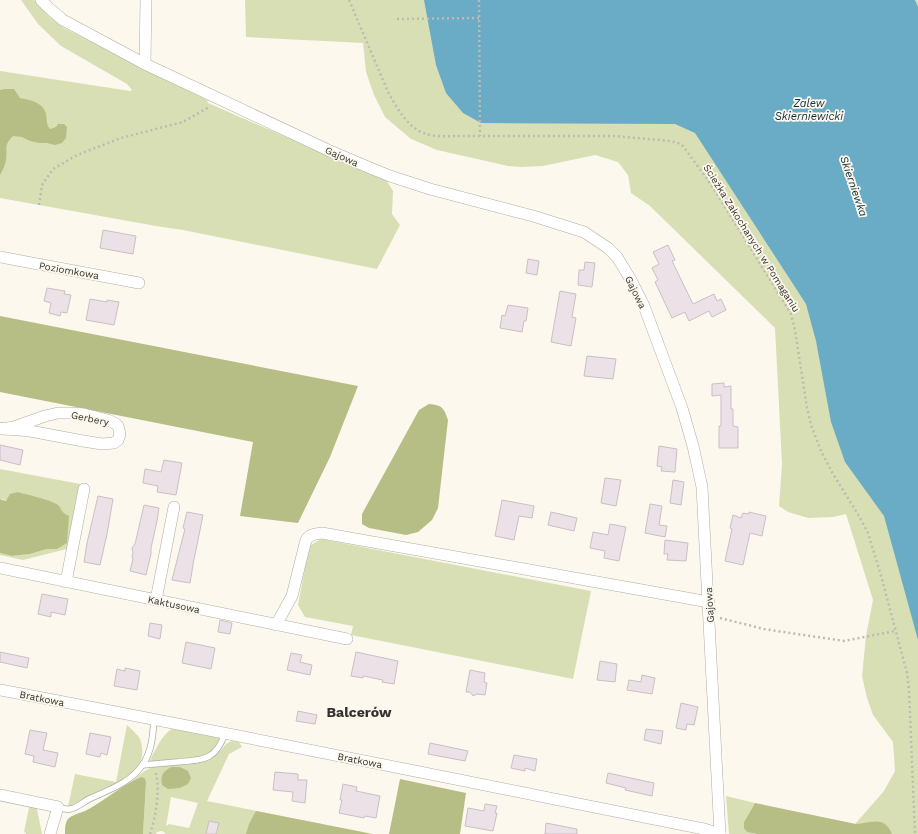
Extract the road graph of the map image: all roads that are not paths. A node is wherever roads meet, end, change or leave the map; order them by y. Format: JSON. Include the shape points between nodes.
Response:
{"nodes":[{"id":1,"x":41,"y":0,"type":"edge"},
{"id":2,"x":146,"y":0,"type":"edge"},
{"id":3,"x":145,"y":64,"type":"junction"},
{"id":4,"x":0,"y":257,"type":"edge"},
{"id":5,"x":139,"y":283,"type":"dead end"},
{"id":6,"x":36,"y":419,"type":"junction"},
{"id":7,"x":3,"y":428,"type":"edge"},
{"id":8,"x":30,"y":431,"type":"junction"},
{"id":9,"x":84,"y":488,"type":"dead end"},
{"id":10,"x":174,"y":507,"type":"dead end"},
{"id":11,"x":0,"y":568,"type":"edge"},
{"id":12,"x":66,"y":582,"type":"junction"},
{"id":13,"x":156,"y":600,"type":"junction"},
{"id":14,"x":709,"y":602,"type":"junction"},
{"id":15,"x":276,"y":625,"type":"junction"},
{"id":16,"x":347,"y":639,"type":"dead end"},
{"id":17,"x":0,"y":690,"type":"edge"},
{"id":18,"x":154,"y":719,"type":"junction"},
{"id":19,"x":225,"y":733,"type":"junction"},
{"id":20,"x":143,"y":765,"type":"junction"},
{"id":21,"x":0,"y":796,"type":"edge"},
{"id":22,"x":58,"y":807,"type":"junction"},
{"id":23,"x":50,"y":834,"type":"edge"},
{"id":24,"x":720,"y":834,"type":"edge"}],
"edges":[{"from":1,"to":3,"type":"street","name":"Gajowa","via":[[63,20]]},
{"from":2,"to":3,"type":"street"},
{"from":3,"to":14,"type":"street","name":"Gajowa","via":[[328,150],[390,176],[584,232],[608,248],[617,257],[644,306],[682,408],[693,446],[702,487]]},
{"from":4,"to":5,"type":"street","name":"Poziomkowa"},
{"from":6,"to":7,"type":"street","name":"Gerbery"},
{"from":6,"to":8,"type":"street","via":[[36,429]]},
{"from":6,"to":8,"type":"street","name":"Gerbery","via":[[58,413],[84,414],[116,424],[120,435],[114,443],[102,444]]},
{"from":7,"to":8,"type":"street","name":"Gerbery"},
{"from":9,"to":12,"type":"street"},
{"from":10,"to":13,"type":"street"},
{"from":11,"to":12,"type":"street","name":"Kaktusowa"},
{"from":12,"to":13,"type":"street","name":"Kaktusowa"},
{"from":13,"to":15,"type":"street","name":"Kaktusowa"},
{"from":14,"to":15,"type":"street","via":[[322,533],[309,536],[306,540],[292,596]]},
{"from":14,"to":24,"type":"street","name":"Gajowa"},
{"from":15,"to":16,"type":"street","name":"Kaktusowa"},
{"from":17,"to":18,"type":"street","name":"Bratkowa"},
{"from":18,"to":19,"type":"street","name":"Bratkowa"},
{"from":18,"to":20,"type":"lane","via":[[150,747]]},
{"from":19,"to":20,"type":"lane","via":[[220,745],[210,756],[195,761]]},
{"from":19,"to":24,"type":"street","name":"Bratkowa"},
{"from":20,"to":22,"type":"lane","via":[[118,785],[71,809]]},
{"from":21,"to":22,"type":"street"},
{"from":22,"to":23,"type":"street"}]}
